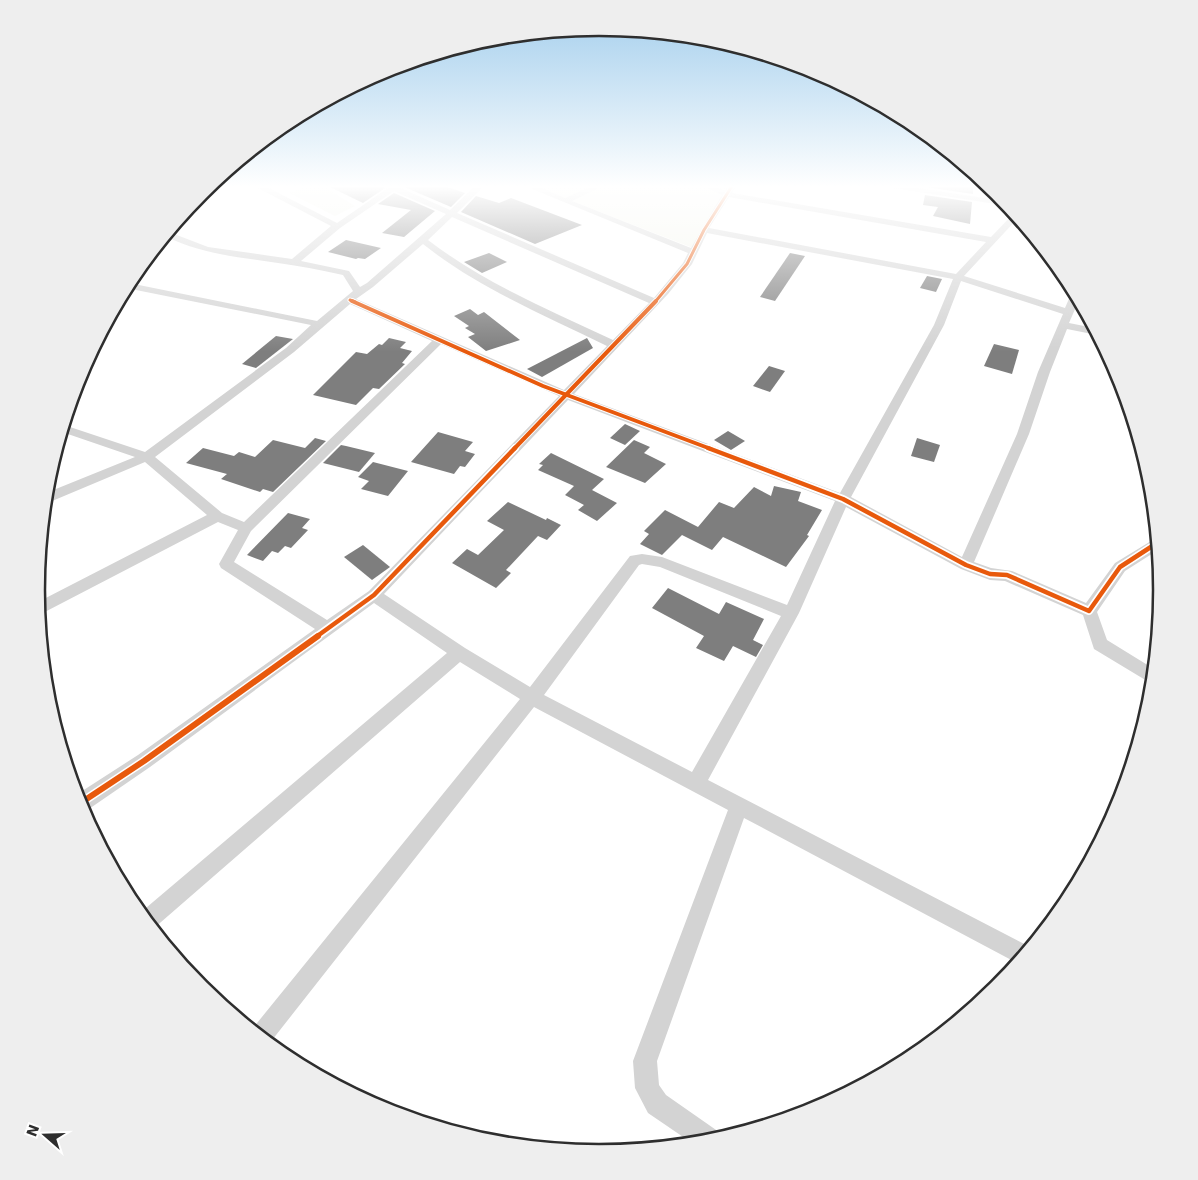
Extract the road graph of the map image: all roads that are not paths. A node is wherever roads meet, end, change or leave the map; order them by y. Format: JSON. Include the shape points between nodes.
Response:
{"nodes":[{"id":1,"x":179,"y":241,"type":"edge"},
{"id":2,"x":319,"y":241,"type":"edge"},
{"id":3,"x":422,"y":241,"type":"edge"},
{"id":4,"x":424,"y":241,"type":"edge"},
{"id":5,"x":517,"y":241,"type":"edge"},
{"id":6,"x":666,"y":241,"type":"edge"},
{"id":7,"x":698,"y":241,"type":"edge"},
{"id":8,"x":764,"y":241,"type":"edge"},
{"id":9,"x":991,"y":241,"type":"edge"},
{"id":10,"x":693,"y":252,"type":"junction"},
{"id":11,"x":294,"y":262,"type":"junction"},
{"id":12,"x":958,"y":277,"type":"junction"},
{"id":13,"x":136,"y":287,"type":"edge"},
{"id":14,"x":358,"y":292,"type":"junction"},
{"id":15,"x":350,"y":300,"type":"junction"},
{"id":16,"x":655,"y":302,"type":"junction"},
{"id":17,"x":1072,"y":302,"type":"edge"},
{"id":18,"x":1068,"y":312,"type":"junction"},
{"id":19,"x":319,"y":324,"type":"junction"},
{"id":20,"x":1063,"y":326,"type":"junction"},
{"id":21,"x":1088,"y":331,"type":"edge"},
{"id":22,"x":440,"y":339,"type":"junction"},
{"id":23,"x":614,"y":346,"type":"junction"},
{"id":24,"x":566,"y":395,"type":"junction"},
{"id":25,"x":69,"y":430,"type":"edge"},
{"id":26,"x":146,"y":457,"type":"junction"},
{"id":27,"x":54,"y":496,"type":"edge"},
{"id":28,"x":843,"y":499,"type":"junction"},
{"id":29,"x":217,"y":516,"type":"junction"},
{"id":30,"x":246,"y":528,"type":"junction"},
{"id":31,"x":1151,"y":548,"type":"edge"},
{"id":32,"x":966,"y":565,"type":"junction"},
{"id":33,"x":374,"y":595,"type":"junction"},
{"id":34,"x":45,"y":605,"type":"edge"},
{"id":35,"x":1089,"y":611,"type":"junction"},
{"id":36,"x":791,"y":613,"type":"junction"},
{"id":37,"x":328,"y":629,"type":"junction"},
{"id":38,"x":459,"y":653,"type":"junction"},
{"id":39,"x":1146,"y":673,"type":"edge"},
{"id":40,"x":532,"y":697,"type":"junction"},
{"id":41,"x":696,"y":783,"type":"junction"},
{"id":42,"x":86,"y":799,"type":"edge"},
{"id":43,"x":739,"y":806,"type":"junction"},
{"id":44,"x":152,"y":915,"type":"edge"},
{"id":45,"x":1017,"y":952,"type":"edge"},
{"id":46,"x":264,"y":1031,"type":"edge"},
{"id":47,"x":700,"y":1134,"type":"edge"}],
"edges":[{"from":1,"to":11,"type":"street","via":[[225,252]]},
{"from":2,"to":11,"type":"street"},
{"from":3,"to":14,"type":"street"},
{"from":4,"to":23,"type":"street","via":[[454,264]]},
{"from":5,"to":16,"type":"street"},
{"from":6,"to":10,"type":"street"},
{"from":7,"to":10,"type":"street"},
{"from":8,"to":12,"type":"street"},
{"from":9,"to":12,"type":"street"},
{"from":10,"to":16,"type":"street"},
{"from":11,"to":14,"type":"street","via":[[346,273]]},
{"from":12,"to":18,"type":"street"},
{"from":12,"to":28,"type":"street","via":[[939,325]]},
{"from":13,"to":19,"type":"street"},
{"from":14,"to":15,"type":"street"},
{"from":15,"to":19,"type":"street"},
{"from":15,"to":22,"type":"street"},
{"from":16,"to":23,"type":"street"},
{"from":17,"to":18,"type":"street"},
{"from":18,"to":20,"type":"street"},
{"from":19,"to":26,"type":"street","via":[[290,350]]},
{"from":20,"to":21,"type":"street"},
{"from":20,"to":32,"type":"street","via":[[1023,434]]},
{"from":22,"to":24,"type":"street"},
{"from":22,"to":30,"type":"street"},
{"from":23,"to":24,"type":"street"},
{"from":24,"to":28,"type":"street"},
{"from":24,"to":33,"type":"street"},
{"from":25,"to":26,"type":"street"},
{"from":26,"to":27,"type":"street"},
{"from":26,"to":29,"type":"street"},
{"from":28,"to":32,"type":"street"},
{"from":28,"to":36,"type":"street"},
{"from":29,"to":30,"type":"street"},
{"from":29,"to":34,"type":"street"},
{"from":30,"to":37,"type":"street","via":[[226,564]]},
{"from":31,"to":35,"type":"street","via":[[1120,567]]},
{"from":32,"to":35,"type":"street","via":[[990,574],[1007,575]]},
{"from":33,"to":37,"type":"street"},
{"from":33,"to":38,"type":"street"},
{"from":35,"to":39,"type":"street","via":[[1100,644]]},
{"from":36,"to":40,"type":"street","via":[[662,562],[634,560]]},
{"from":36,"to":41,"type":"street"},
{"from":37,"to":42,"type":"street"},
{"from":38,"to":40,"type":"street"},
{"from":38,"to":44,"type":"street"},
{"from":40,"to":41,"type":"street"},
{"from":40,"to":46,"type":"street"},
{"from":41,"to":43,"type":"street"},
{"from":43,"to":45,"type":"street"},
{"from":43,"to":47,"type":"street","via":[[646,1061],[647,1088],[656,1104]]}]}
